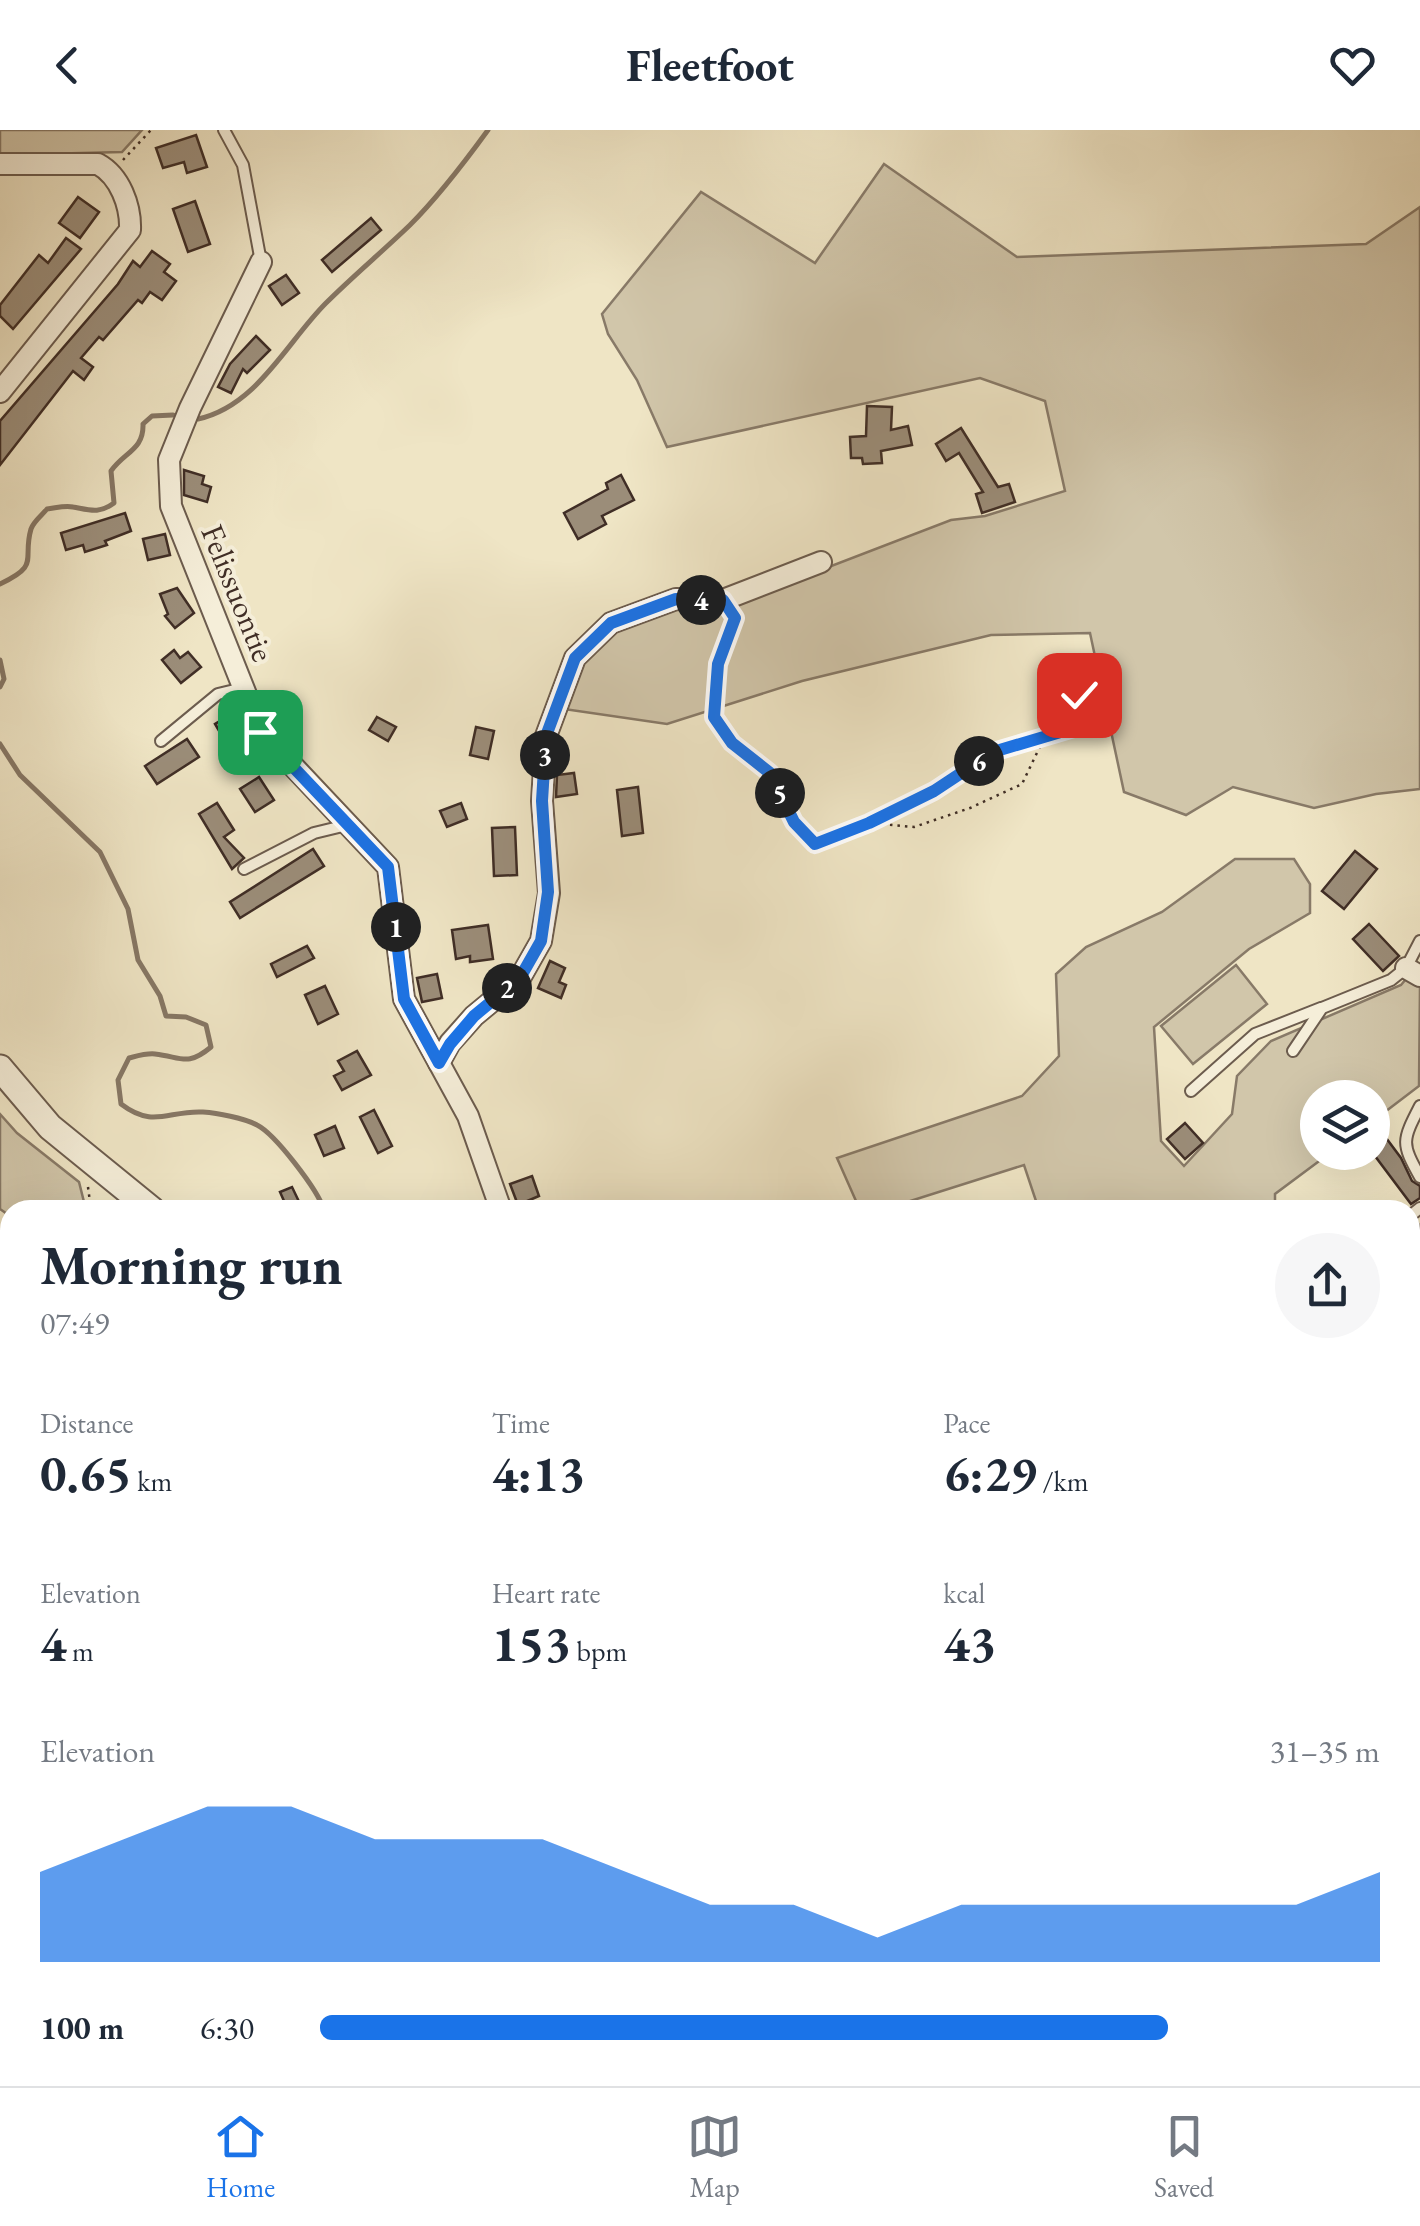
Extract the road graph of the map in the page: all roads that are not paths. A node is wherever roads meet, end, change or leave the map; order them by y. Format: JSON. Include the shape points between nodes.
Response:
{"nodes":[{"id":1,"x":224,"y":130,"type":"edge"},
{"id":2,"x":0,"y":164,"type":"edge"},
{"id":3,"x":261,"y":262,"type":"joint"},
{"id":4,"x":0,"y":392,"type":"edge"},
{"id":5,"x":820,"y":562,"type":"dead end"},
{"id":6,"x":243,"y":688,"type":"junction"},
{"id":7,"x":160,"y":740,"type":"dead end"},
{"id":8,"x":348,"y":825,"type":"junction"},
{"id":9,"x":244,"y":870,"type":"dead end"},
{"id":10,"x":1420,"y":941,"type":"edge"},
{"id":11,"x":1413,"y":972,"type":"edge"},
{"id":12,"x":1322,"y":1008,"type":"junction"},
{"id":13,"x":1293,"y":1051,"type":"dead end"},
{"id":14,"x":439,"y":1063,"type":"junction"},
{"id":15,"x":0,"y":1068,"type":"edge"},
{"id":16,"x":1190,"y":1091,"type":"dead end"},
{"id":17,"x":1420,"y":1106,"type":"edge"},
{"id":18,"x":1420,"y":1177,"type":"edge"},
{"id":19,"x":140,"y":1200,"type":"edge"},
{"id":20,"x":498,"y":1200,"type":"edge"}],
"edges":[{"from":1,"to":3,"type":"lane","name":"Felissuontie","via":[[243,166]]},
{"from":2,"to":4,"type":"street","via":[[103,166],[130,216],[130,230]]},
{"from":3,"to":6,"type":"street","name":"Felissuontie","via":[[169,460],[171,506]]},
{"from":5,"to":14,"type":"street","via":[[723,600],[676,599],[611,623],[575,658],[546,736],[548,892],[541,941],[520,978],[474,1016]]},
{"from":6,"to":7,"type":"lane","via":[[218,694]]},
{"from":6,"to":8,"type":"street","name":"Felissuontie","via":[[260,732]]},
{"from":8,"to":9,"type":"lane","via":[[314,834]]},
{"from":8,"to":14,"type":"street","name":"Felissuontie","via":[[388,867],[404,999]]},
{"from":10,"to":11,"type":"lane"},
{"from":11,"to":12,"type":"lane"},
{"from":12,"to":13,"type":"lane"},
{"from":12,"to":16,"type":"lane","via":[[1254,1034]]},
{"from":14,"to":20,"type":"street","name":"Felissuontie","via":[[468,1116]]},
{"from":15,"to":19,"type":"street","via":[[50,1127]]},
{"from":17,"to":18,"type":"lane","via":[[1404,1149]]}]}
